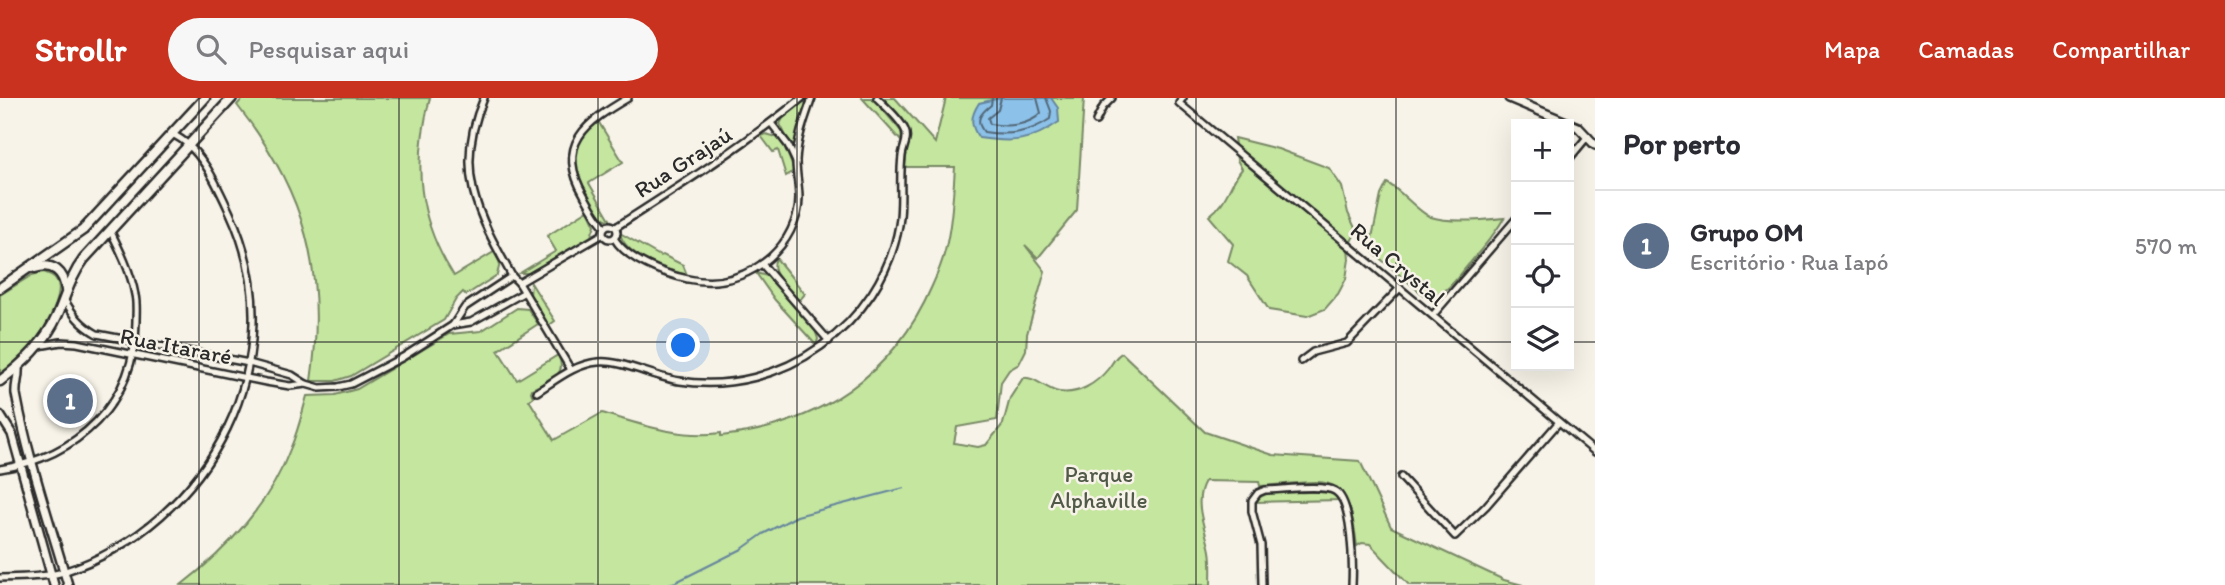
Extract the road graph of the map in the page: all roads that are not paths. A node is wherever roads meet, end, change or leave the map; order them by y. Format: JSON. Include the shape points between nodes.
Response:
{"nodes":[{"id":1,"x":205,"y":98,"type":"edge"},
{"id":2,"x":232,"y":98,"type":"edge"},
{"id":3,"x":484,"y":98,"type":"edge"},
{"id":4,"x":628,"y":98,"type":"edge"},
{"id":5,"x":802,"y":98,"type":"edge"},
{"id":6,"x":812,"y":98,"type":"edge"},
{"id":7,"x":877,"y":98,"type":"edge"},
{"id":8,"x":1112,"y":98,"type":"edge"},
{"id":9,"x":1509,"y":98,"type":"edge"},
{"id":10,"x":1181,"y":101,"type":"edge"},
{"id":11,"x":1097,"y":121,"type":"dead end"},
{"id":12,"x":771,"y":123,"type":"junction"},
{"id":13,"x":172,"y":134,"type":"junction"},
{"id":14,"x":1588,"y":136,"type":"junction"},
{"id":15,"x":190,"y":144,"type":"junction"},
{"id":16,"x":1595,"y":145,"type":"edge"},
{"id":17,"x":1574,"y":153,"type":"edge"},
{"id":18,"x":796,"y":162,"type":"junction"},
{"id":19,"x":1511,"y":225,"type":"edge"},
{"id":20,"x":615,"y":227,"type":"junction"},
{"id":21,"x":110,"y":230,"type":"junction"},
{"id":22,"x":604,"y":230,"type":"junction"},
{"id":23,"x":614,"y":238,"type":"junction"},
{"id":24,"x":762,"y":264,"type":"junction"},
{"id":25,"x":24,"y":272,"type":"junction"},
{"id":26,"x":512,"y":276,"type":"junction"},
{"id":27,"x":519,"y":283,"type":"junction"},
{"id":28,"x":0,"y":288,"type":"edge"},
{"id":29,"x":1400,"y":288,"type":"junction"},
{"id":30,"x":523,"y":293,"type":"junction"},
{"id":31,"x":65,"y":296,"type":"junction"},
{"id":32,"x":1433,"y":316,"type":"junction"},
{"id":33,"x":453,"y":325,"type":"junction"},
{"id":34,"x":830,"y":341,"type":"junction"},
{"id":35,"x":135,"y":343,"type":"junction"},
{"id":36,"x":39,"y":346,"type":"junction"},
{"id":37,"x":132,"y":356,"type":"junction"},
{"id":38,"x":1301,"y":361,"type":"dead end"},
{"id":39,"x":249,"y":363,"type":"junction"},
{"id":40,"x":18,"y":368,"type":"junction"},
{"id":41,"x":571,"y":370,"type":"junction"},
{"id":42,"x":246,"y":377,"type":"junction"},
{"id":43,"x":0,"y":381,"type":"edge"},
{"id":44,"x":306,"y":384,"type":"junction"},
{"id":45,"x":537,"y":392,"type":"dead end"},
{"id":46,"x":0,"y":415,"type":"edge"},
{"id":47,"x":1559,"y":422,"type":"junction"},
{"id":48,"x":1595,"y":452,"type":"edge"},
{"id":49,"x":32,"y":460,"type":"junction"},
{"id":50,"x":21,"y":466,"type":"junction"},
{"id":51,"x":0,"y":469,"type":"edge"},
{"id":52,"x":1401,"y":477,"type":"dead end"},
{"id":53,"x":64,"y":572,"type":"junction"},
{"id":54,"x":51,"y":575,"type":"junction"},
{"id":55,"x":0,"y":578,"type":"edge"},
{"id":56,"x":54,"y":585,"type":"edge"},
{"id":57,"x":68,"y":585,"type":"edge"},
{"id":58,"x":1262,"y":585,"type":"edge"},
{"id":59,"x":1352,"y":585,"type":"edge"}],
"edges":[{"from":1,"to":13,"type":"main road"},
{"from":2,"to":15,"type":"main road"},
{"from":3,"to":26,"type":"street","via":[[475,119],[471,178],[478,210]]},
{"from":4,"to":22,"type":"street","via":[[596,116],[577,137],[572,154],[579,186]]},
{"from":5,"to":12,"type":"street","name":"Rua Grajaú"},
{"from":6,"to":18,"type":"street"},
{"from":7,"to":34,"type":"street","via":[[905,130],[897,236],[869,299]]},
{"from":8,"to":11,"type":"street"},
{"from":9,"to":14,"type":"street","via":[[1578,127]]},
{"from":10,"to":29,"type":"street","name":"Rua Crystal"},
{"from":12,"to":18,"type":"street"},
{"from":12,"to":20,"type":"street","name":"Rua Grajaú"},
{"from":13,"to":15,"type":"street"},
{"from":13,"to":25,"type":"main road","via":[[83,230]]},
{"from":14,"to":16,"type":"street"},
{"from":14,"to":17,"type":"street"},
{"from":15,"to":21,"type":"main road"},
{"from":15,"to":39,"type":"street","via":[[220,191],[250,267],[254,308]]},
{"from":18,"to":24,"type":"street","via":[[797,214],[788,235]]},
{"from":19,"to":32,"type":"street"},
{"from":20,"to":22,"type":"street"},
{"from":20,"to":23,"type":"street"},
{"from":21,"to":31,"type":"main road","via":[[72,276]]},
{"from":21,"to":35,"type":"street","via":[[135,295]]},
{"from":22,"to":23,"type":"street","via":[[608,239]]},
{"from":22,"to":27,"type":"street"},
{"from":23,"to":24,"type":"street","via":[[649,265],[693,281],[727,280]]},
{"from":24,"to":34,"type":"street"},
{"from":25,"to":28,"type":"main road"},
{"from":25,"to":31,"type":"main road","via":[[52,267],[65,281]]},
{"from":26,"to":27,"type":"street"},
{"from":26,"to":33,"type":"street","via":[[465,307]]},
{"from":27,"to":30,"type":"street"},
{"from":29,"to":32,"type":"street","name":"Rua Crystal"},
{"from":29,"to":38,"type":"street","via":[[1347,343],[1313,352]]},
{"from":30,"to":33,"type":"street","via":[[471,322]]},
{"from":30,"to":41,"type":"street"},
{"from":31,"to":35,"type":"street","name":"Rua Itararé","via":[[83,326]]},
{"from":31,"to":36,"type":"main road"},
{"from":32,"to":47,"type":"street","name":"Rua Crystal"},
{"from":33,"to":44,"type":"street","name":"Rua Itararé","via":[[351,384],[320,388]]},
{"from":34,"to":41,"type":"street","via":[[771,373],[735,381],[681,382],[601,361]]},
{"from":35,"to":37,"type":"street"},
{"from":35,"to":39,"type":"street","name":"Rua Itararé"},
{"from":36,"to":37,"type":"street","name":"Rua Itararé","via":[[67,342]]},
{"from":36,"to":40,"type":"main road"},
{"from":37,"to":42,"type":"street","name":"Rua Itararé"},
{"from":37,"to":49,"type":"street","via":[[115,398],[98,421],[73,443]]},
{"from":39,"to":42,"type":"street"},
{"from":39,"to":44,"type":"street","name":"Rua Itararé","via":[[292,375]]},
{"from":40,"to":43,"type":"main road"},
{"from":40,"to":49,"type":"street","via":[[15,391]]},
{"from":41,"to":45,"type":"street"},
{"from":42,"to":44,"type":"street","name":"Rua Itararé","via":[[290,386]]},
{"from":42,"to":53,"type":"street","via":[[224,437],[182,497],[130,540]]},
{"from":46,"to":50,"type":"street","via":[[12,434]]},
{"from":47,"to":48,"type":"street","name":"Rua Crystal"},
{"from":47,"to":52,"type":"street","via":[[1455,536]]},
{"from":49,"to":50,"type":"street"},
{"from":49,"to":53,"type":"street"},
{"from":50,"to":51,"type":"street"},
{"from":50,"to":54,"type":"street"},
{"from":53,"to":54,"type":"street"},
{"from":53,"to":57,"type":"street"},
{"from":54,"to":55,"type":"street"},
{"from":54,"to":56,"type":"street"},
{"from":58,"to":59,"type":"street","via":[[1261,545],[1252,501],[1265,490],[1326,489],[1342,499],[1352,534]]}]}
